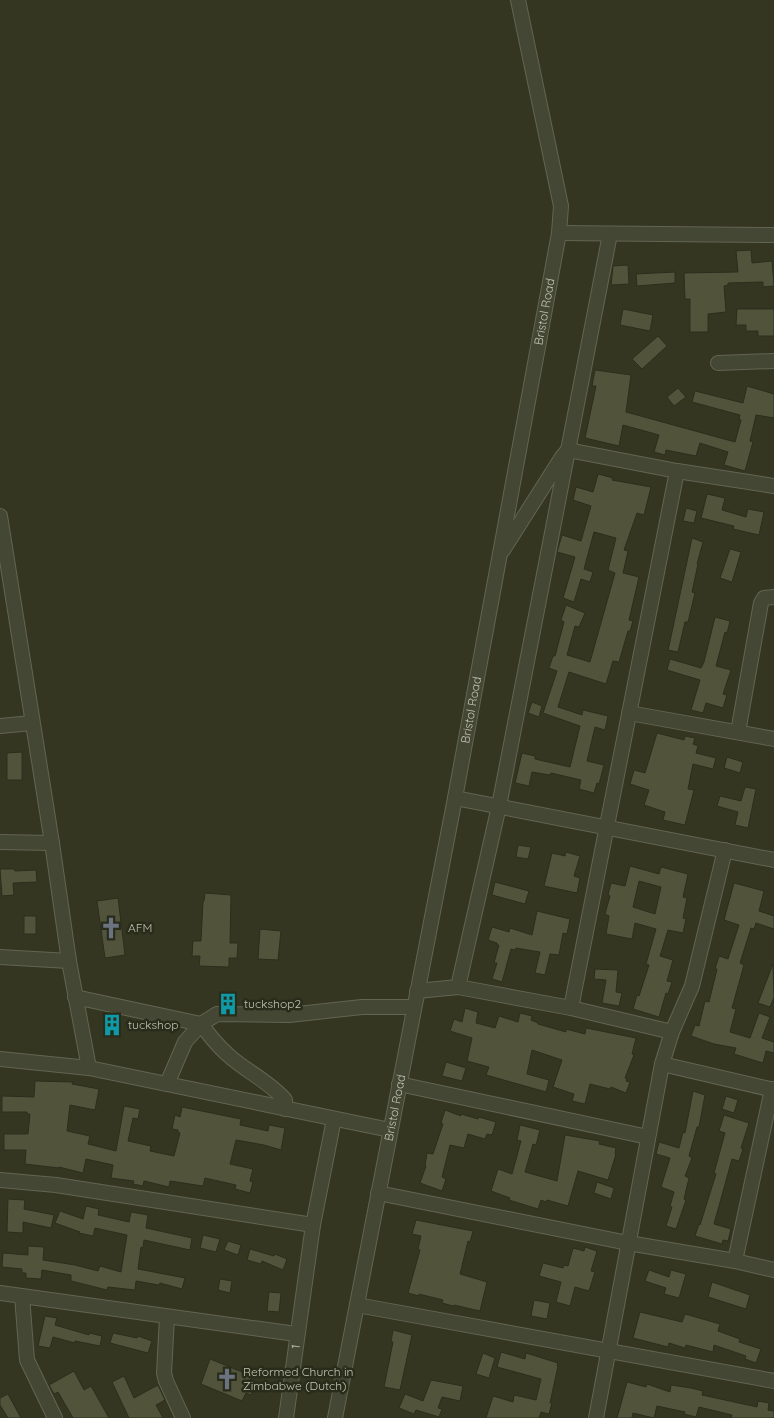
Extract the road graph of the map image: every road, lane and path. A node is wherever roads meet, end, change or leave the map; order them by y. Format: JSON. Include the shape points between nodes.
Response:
{"nodes":[{"id":1,"x":518,"y":0,"type":"edge"},
{"id":2,"x":560,"y":233,"type":"junction"},
{"id":3,"x":610,"y":234,"type":"junction"},
{"id":4,"x":774,"y":235,"type":"edge"},
{"id":5,"x":774,"y":361,"type":"edge"},
{"id":6,"x":718,"y":363,"type":"dead end"},
{"id":7,"x":568,"y":450,"type":"junction"},
{"id":8,"x":677,"y":471,"type":"junction"},
{"id":9,"x":774,"y":486,"type":"edge"},
{"id":10,"x":0,"y":516,"type":"edge"},
{"id":11,"x":500,"y":555,"type":"junction"},
{"id":12,"x":774,"y":597,"type":"edge"},
{"id":13,"x":629,"y":713,"type":"junction"},
{"id":14,"x":32,"y":723,"type":"junction"},
{"id":15,"x":0,"y":726,"type":"edge"},
{"id":16,"x":738,"y":732,"type":"junction"},
{"id":17,"x":774,"y":739,"type":"edge"},
{"id":18,"x":455,"y":798,"type":"junction"},
{"id":19,"x":499,"y":806,"type":"junction"},
{"id":20,"x":606,"y":827,"type":"junction"},
{"id":21,"x":0,"y":842,"type":"edge"},
{"id":22,"x":52,"y":843,"type":"junction"},
{"id":23,"x":725,"y":850,"type":"junction"},
{"id":24,"x":774,"y":860,"type":"edge"},
{"id":25,"x":0,"y":957,"type":"edge"},
{"id":26,"x":68,"y":961,"type":"junction"},
{"id":27,"x":458,"y":987,"type":"junction"},
{"id":28,"x":417,"y":991,"type":"junction"},
{"id":29,"x":75,"y":997,"type":"junction"},
{"id":30,"x":414,"y":1007,"type":"junction"},
{"id":31,"x":571,"y":1008,"type":"junction"},
{"id":32,"x":201,"y":1024,"type":"junction"},
{"id":33,"x":672,"y":1032,"type":"junction"},
{"id":34,"x":0,"y":1059,"type":"edge"},
{"id":35,"x":662,"y":1064,"type":"junction"},
{"id":36,"x":88,"y":1068,"type":"junction"},
{"id":37,"x":167,"y":1084,"type":"junction"},
{"id":38,"x":399,"y":1084,"type":"junction"},
{"id":39,"x":773,"y":1090,"type":"edge"},
{"id":40,"x":285,"y":1109,"type":"junction"},
{"id":41,"x":334,"y":1119,"type":"junction"},
{"id":42,"x":390,"y":1130,"type":"junction"},
{"id":43,"x":648,"y":1137,"type":"junction"},
{"id":44,"x":0,"y":1180,"type":"edge"},
{"id":45,"x":378,"y":1194,"type":"junction"},
{"id":46,"x":312,"y":1225,"type":"junction"},
{"id":47,"x":628,"y":1242,"type":"junction"},
{"id":48,"x":735,"y":1261,"type":"junction"},
{"id":49,"x":774,"y":1270,"type":"edge"},
{"id":50,"x":0,"y":1293,"type":"edge"},
{"id":51,"x":22,"y":1296,"type":"junction"},
{"id":52,"x":357,"y":1305,"type":"junction"},
{"id":53,"x":167,"y":1316,"type":"junction"},
{"id":54,"x":296,"y":1334,"type":"junction"},
{"id":55,"x":608,"y":1350,"type":"junction"},
{"id":56,"x":774,"y":1381,"type":"edge"},
{"id":57,"x":55,"y":1418,"type":"edge"},
{"id":58,"x":183,"y":1418,"type":"edge"},
{"id":59,"x":286,"y":1418,"type":"edge"},
{"id":60,"x":337,"y":1418,"type":"edge"},
{"id":61,"x":596,"y":1418,"type":"edge"}],
"edges":[{"from":1,"to":2,"type":"street","name":"Bristol Road","via":[[561,206]]},
{"from":2,"to":3,"type":"street"},
{"from":2,"to":11,"type":"street","name":"Bristol Road"},
{"from":3,"to":4,"type":"street"},
{"from":3,"to":7,"type":"street"},
{"from":5,"to":6,"type":"street"},
{"from":7,"to":8,"type":"street"},
{"from":7,"to":11,"type":"street"},
{"from":7,"to":19,"type":"street"},
{"from":8,"to":9,"type":"street"},
{"from":8,"to":13,"type":"street"},
{"from":10,"to":14,"type":"street"},
{"from":11,"to":18,"type":"street","name":"Bristol Road"},
{"from":12,"to":16,"type":"street","via":[[764,598],[762,602]]},
{"from":13,"to":16,"type":"street"},
{"from":13,"to":20,"type":"street"},
{"from":14,"to":15,"type":"street"},
{"from":14,"to":22,"type":"street"},
{"from":16,"to":17,"type":"street"},
{"from":18,"to":19,"type":"street"},
{"from":18,"to":28,"type":"street","name":"Bristol Road"},
{"from":19,"to":20,"type":"street"},
{"from":19,"to":27,"type":"street"},
{"from":20,"to":23,"type":"street"},
{"from":20,"to":31,"type":"street"},
{"from":21,"to":22,"type":"street"},
{"from":22,"to":26,"type":"street"},
{"from":23,"to":24,"type":"street"},
{"from":23,"to":33,"type":"street","via":[[692,986]]},
{"from":25,"to":26,"type":"street"},
{"from":26,"to":29,"type":"street"},
{"from":27,"to":28,"type":"street"},
{"from":27,"to":31,"type":"street"},
{"from":28,"to":30,"type":"street","name":"Bristol Road"},
{"from":29,"to":32,"type":"street"},
{"from":29,"to":36,"type":"street"},
{"from":30,"to":32,"type":"street","via":[[362,1007],[289,1015],[217,1014]]},
{"from":30,"to":38,"type":"street","name":"Bristol Road"},
{"from":31,"to":33,"type":"street"},
{"from":32,"to":37,"type":"street","via":[[185,1042]]},
{"from":32,"to":40,"type":"street","via":[[228,1055],[278,1091],[286,1100]]},
{"from":33,"to":35,"type":"street"},
{"from":34,"to":36,"type":"street"},
{"from":35,"to":39,"type":"street"},
{"from":35,"to":43,"type":"street"},
{"from":36,"to":37,"type":"street"},
{"from":37,"to":40,"type":"street"},
{"from":38,"to":42,"type":"street","name":"Bristol Road"},
{"from":38,"to":43,"type":"street"},
{"from":39,"to":48,"type":"street"},
{"from":40,"to":41,"type":"street"},
{"from":41,"to":42,"type":"street"},
{"from":41,"to":46,"type":"street","name":"1"},
{"from":42,"to":45,"type":"street","name":"Bristol Road"},
{"from":43,"to":47,"type":"street"},
{"from":44,"to":46,"type":"street","via":[[56,1185]]},
{"from":45,"to":47,"type":"street"},
{"from":45,"to":52,"type":"street","name":"Bristol Road"},
{"from":46,"to":54,"type":"street","name":"1"},
{"from":47,"to":48,"type":"street"},
{"from":47,"to":55,"type":"street"},
{"from":48,"to":49,"type":"street"},
{"from":50,"to":51,"type":"street"},
{"from":51,"to":53,"type":"street"},
{"from":51,"to":57,"type":"street","via":[[27,1360]]},
{"from":52,"to":55,"type":"street"},
{"from":52,"to":60,"type":"street","name":"Bristol Road"},
{"from":53,"to":54,"type":"street"},
{"from":53,"to":58,"type":"street","via":[[164,1377]]},
{"from":54,"to":59,"type":"street","name":"1"},
{"from":55,"to":56,"type":"street"},
{"from":55,"to":61,"type":"street"}]}
